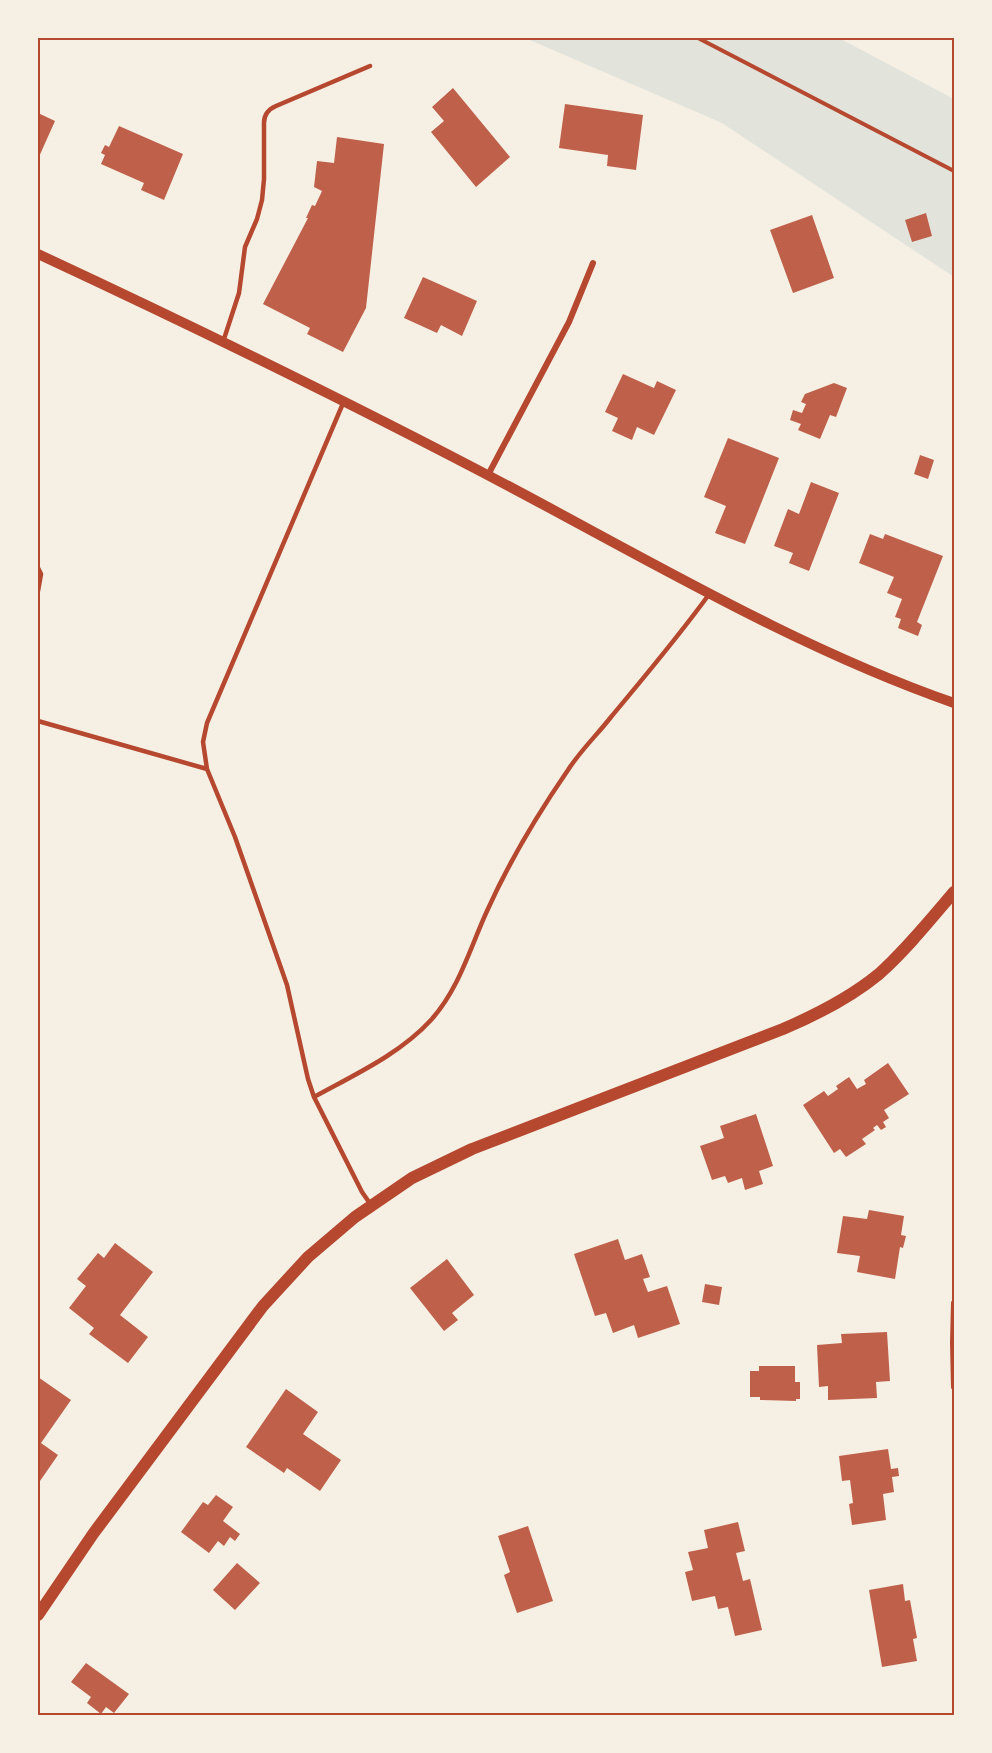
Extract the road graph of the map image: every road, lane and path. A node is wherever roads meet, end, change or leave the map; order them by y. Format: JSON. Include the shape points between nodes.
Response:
{"nodes":[{"id":1,"x":698,"y":38,"type":"edge"},
{"id":2,"x":370,"y":66,"type":"dead end"},
{"id":3,"x":954,"y":171,"type":"edge"},
{"id":4,"x":38,"y":254,"type":"edge"},
{"id":5,"x":593,"y":263,"type":"dead end"},
{"id":6,"x":223,"y":342,"type":"junction"},
{"id":7,"x":344,"y":401,"type":"junction"},
{"id":8,"x":488,"y":476,"type":"junction"},
{"id":9,"x":38,"y":568,"type":"edge"},
{"id":10,"x":38,"y":591,"type":"edge"},
{"id":11,"x":710,"y":593,"type":"junction"},
{"id":12,"x":954,"y":703,"type":"edge"},
{"id":13,"x":38,"y":721,"type":"edge"},
{"id":14,"x":207,"y":769,"type":"junction"},
{"id":15,"x":954,"y":892,"type":"edge"},
{"id":16,"x":314,"y":1097,"type":"junction"},
{"id":17,"x":371,"y":1205,"type":"junction"},
{"id":18,"x":954,"y":1303,"type":"edge"},
{"id":19,"x":954,"y":1388,"type":"edge"},
{"id":20,"x":38,"y":1615,"type":"edge"}],
"edges":[{"from":1,"to":3,"type":"path"},
{"from":2,"to":6,"type":"lane","via":[[276,106],[266,116],[262,200],[245,248],[240,287]]},
{"from":4,"to":6,"type":"street"},
{"from":5,"to":8,"type":"street","via":[[569,322]]},
{"from":6,"to":7,"type":"street"},
{"from":7,"to":8,"type":"street"},
{"from":7,"to":14,"type":"lane","via":[[207,723],[203,742]]},
{"from":8,"to":11,"type":"street"},
{"from":9,"to":10,"type":"lane"},
{"from":11,"to":12,"type":"street","via":[[837,656]]},
{"from":11,"to":16,"type":"lane","via":[[569,768],[509,865],[452,991],[437,1013],[399,1047]]},
{"from":13,"to":14,"type":"lane"},
{"from":14,"to":16,"type":"lane","via":[[287,985]]},
{"from":15,"to":17,"type":"main road","via":[[879,974],[814,1015],[472,1149],[412,1178]]},
{"from":16,"to":17,"type":"lane"},
{"from":17,"to":20,"type":"main road","via":[[309,1257],[263,1306],[93,1534]]},
{"from":18,"to":19,"type":"street"}]}
